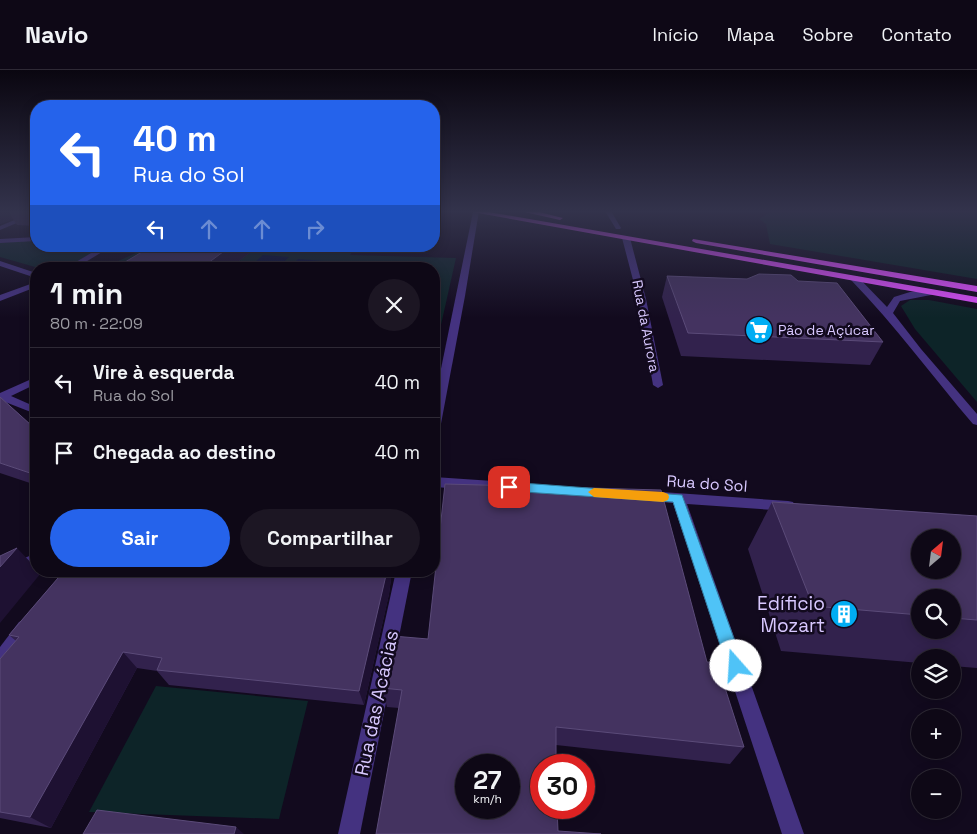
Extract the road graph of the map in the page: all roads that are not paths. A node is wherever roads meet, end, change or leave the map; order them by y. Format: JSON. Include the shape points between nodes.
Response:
{"nodes":[{"id":1,"x":468,"y":247,"type":"edge"},
{"id":2,"x":629,"y":247,"type":"edge"},
{"id":3,"x":692,"y":247,"type":"edge"},
{"id":4,"x":730,"y":247,"type":"edge"},
{"id":5,"x":98,"y":252,"type":"edge"},
{"id":6,"x":80,"y":262,"type":"edge"},
{"id":7,"x":0,"y":263,"type":"edge"},
{"id":8,"x":30,"y":274,"type":"edge"},
{"id":9,"x":854,"y":278,"type":"junction"},
{"id":10,"x":30,"y":286,"type":"edge"},
{"id":11,"x":977,"y":289,"type":"edge"},
{"id":12,"x":933,"y":292,"type":"junction"},
{"id":13,"x":0,"y":298,"type":"edge"},
{"id":14,"x":977,"y":300,"type":"edge"},
{"id":15,"x":888,"y":313,"type":"junction"},
{"id":16,"x":30,"y":383,"type":"edge"},
{"id":17,"x":658,"y":385,"type":"dead end"},
{"id":18,"x":1,"y":397,"type":"edge"},
{"id":19,"x":440,"y":399,"type":"edge"},
{"id":20,"x":30,"y":409,"type":"edge"},
{"id":21,"x":977,"y":421,"type":"edge"},
{"id":22,"x":440,"y":482,"type":"edge"},
{"id":23,"x":502,"y":486,"type":"edge"},
{"id":24,"x":639,"y":495,"type":"edge"},
{"id":25,"x":678,"y":498,"type":"junction"},
{"id":26,"x":798,"y":507,"type":"edge"},
{"id":27,"x":30,"y":562,"type":"edge"},
{"id":28,"x":0,"y":576,"type":"edge"},
{"id":29,"x":403,"y":577,"type":"edge"},
{"id":30,"x":33,"y":616,"type":"edge"},
{"id":31,"x":0,"y":661,"type":"edge"},
{"id":32,"x":349,"y":834,"type":"edge"},
{"id":33,"x":793,"y":834,"type":"edge"}],
"edges":[{"from":1,"to":19,"type":"street"},
{"from":2,"to":17,"type":"street","name":"Rua da Aurora"},
{"from":3,"to":9,"type":"main road"},
{"from":4,"to":11,"type":"main road"},
{"from":5,"to":6,"type":"street"},
{"from":7,"to":8,"type":"street"},
{"from":9,"to":12,"type":"main road"},
{"from":9,"to":15,"type":"street"},
{"from":10,"to":13,"type":"street"},
{"from":12,"to":14,"type":"main road"},
{"from":12,"to":15,"type":"street","via":[[897,299]]},
{"from":15,"to":21,"type":"street"},
{"from":16,"to":18,"type":"street"},
{"from":18,"to":20,"type":"street"},
{"from":22,"to":23,"type":"street"},
{"from":24,"to":25,"type":"street","name":"Rua do Sol"},
{"from":25,"to":26,"type":"street","name":"Rua do Sol"},
{"from":25,"to":33,"type":"street"},
{"from":27,"to":28,"type":"street"},
{"from":29,"to":32,"type":"street","name":"Rua das Acácias"},
{"from":30,"to":31,"type":"street"}]}
